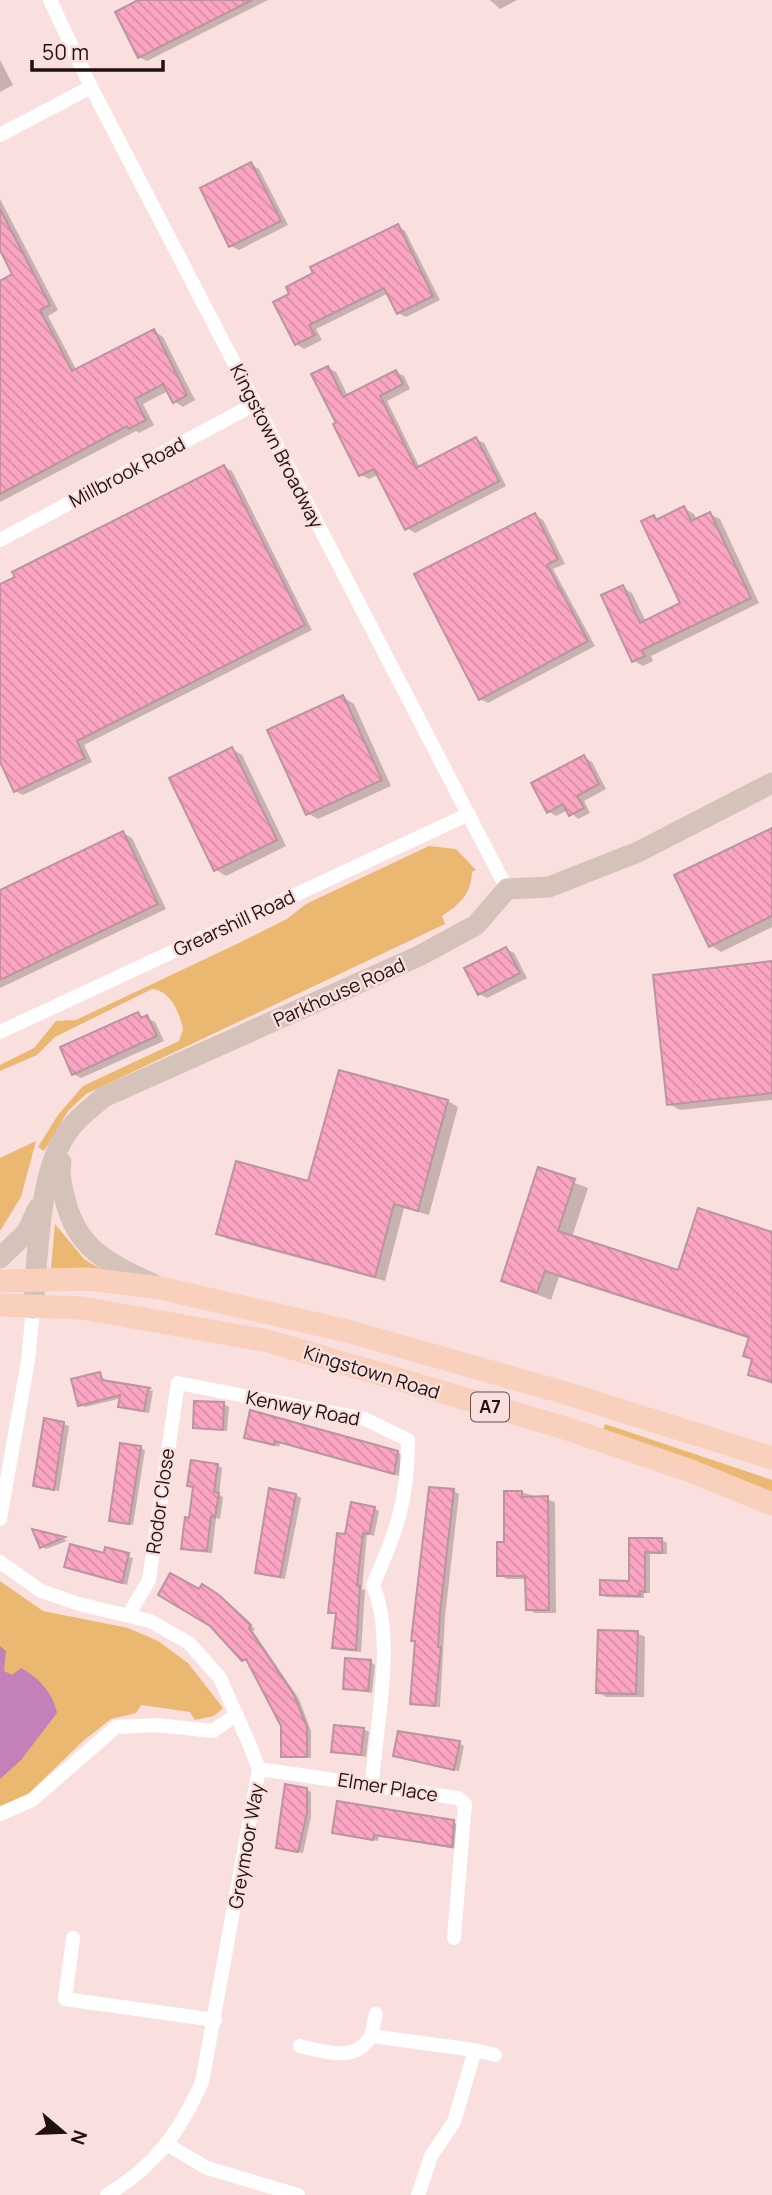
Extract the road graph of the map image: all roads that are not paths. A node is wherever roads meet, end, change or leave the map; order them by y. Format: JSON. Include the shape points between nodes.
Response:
{"nodes":[{"id":1,"x":50,"y":0,"type":"edge"},
{"id":2,"x":91,"y":87,"type":"junction"},
{"id":3,"x":0,"y":135,"type":"edge"},
{"id":4,"x":255,"y":404,"type":"junction"},
{"id":5,"x":0,"y":540,"type":"edge"},
{"id":6,"x":772,"y":783,"type":"edge"},
{"id":7,"x":469,"y":814,"type":"junction"},
{"id":8,"x":507,"y":889,"type":"junction"},
{"id":9,"x":0,"y":1032,"type":"edge"},
{"id":10,"x":67,"y":1132,"type":"junction"},
{"id":11,"x":48,"y":1186,"type":"junction"},
{"id":12,"x":0,"y":1258,"type":"edge"},
{"id":13,"x":0,"y":1281,"type":"edge"},
{"id":14,"x":36,"y":1282,"type":"junction"},
{"id":15,"x":160,"y":1288,"type":"junction"},
{"id":16,"x":0,"y":1305,"type":"edge"},
{"id":17,"x":33,"y":1308,"type":"junction"},
{"id":18,"x":178,"y":1383,"type":"joint"},
{"id":19,"x":772,"y":1458,"type":"edge"},
{"id":20,"x":772,"y":1504,"type":"edge"},
{"id":21,"x":0,"y":1519,"type":"edge"},
{"id":22,"x":0,"y":1562,"type":"edge"},
{"id":23,"x":129,"y":1614,"type":"junction"},
{"id":24,"x":237,"y":1714,"type":"junction"},
{"id":25,"x":259,"y":1769,"type":"junction"},
{"id":26,"x":372,"y":1784,"type":"junction"},
{"id":27,"x":0,"y":1814,"type":"edge"},
{"id":28,"x":73,"y":1938,"type":"dead end"},
{"id":29,"x":454,"y":1938,"type":"dead end"},
{"id":30,"x":376,"y":2014,"type":"dead end"},
{"id":31,"x":215,"y":2020,"type":"junction"},
{"id":32,"x":371,"y":2036,"type":"junction"},
{"id":33,"x":300,"y":2046,"type":"dead end"},
{"id":34,"x":475,"y":2050,"type":"junction"},
{"id":35,"x":495,"y":2055,"type":"dead end"},
{"id":36,"x":168,"y":2145,"type":"junction"},
{"id":37,"x":107,"y":2195,"type":"edge"},
{"id":38,"x":298,"y":2195,"type":"edge"},
{"id":39,"x":418,"y":2195,"type":"edge"}],
"edges":[{"from":1,"to":2,"type":"street","name":"Kingstown Broadway"},
{"from":2,"to":3,"type":"street"},
{"from":2,"to":4,"type":"street","name":"Kingstown Broadway"},
{"from":4,"to":5,"type":"street","name":"Millbrook Road"},
{"from":4,"to":7,"type":"street","name":"Kingstown Broadway"},
{"from":6,"to":8,"type":"street","via":[[638,852],[550,887]]},
{"from":7,"to":8,"type":"street","name":"Kingstown Broadway"},
{"from":7,"to":9,"type":"street","name":"Grearshill Road"},
{"from":8,"to":10,"type":"street","name":"Parkhouse Road","via":[[476,925],[438,946],[104,1097]]},
{"from":10,"to":11,"type":"street","name":"Parkhouse Road"},
{"from":10,"to":15,"type":"street","via":[[59,1173],[78,1236],[100,1256]]},
{"from":11,"to":12,"type":"street","via":[[27,1232]]},
{"from":11,"to":14,"type":"street","name":"Parkhouse Road"},
{"from":13,"to":14,"type":"main road","name":"Kingstown Road","number":"A7"},
{"from":14,"to":15,"type":"main road","name":"Kingstown Road","number":"A7","via":[[88,1279]]},
{"from":14,"to":17,"type":"street","name":"Parkhouse Road"},
{"from":15,"to":19,"type":"main road","name":"Kingstown Road","number":"A7","via":[[347,1331]]},
{"from":16,"to":17,"type":"main road","name":"Kingstown Road","number":"A7"},
{"from":17,"to":20,"type":"main road","name":"Kingstown Road","number":"A7","via":[[82,1308],[268,1341],[565,1428]]},
{"from":17,"to":21,"type":"street"},
{"from":18,"to":23,"type":"street","name":"Rodor Close","via":[[149,1580]]},
{"from":18,"to":26,"type":"street","name":"Kenway Road","via":[[365,1419],[408,1440],[408,1483],[395,1535],[373,1585],[382,1607],[384,1651]]},
{"from":22,"to":23,"type":"street","name":"Greymoor Way","via":[[41,1591]]},
{"from":23,"to":24,"type":"street","name":"Greymoor Way","via":[[189,1643],[220,1678]]},
{"from":24,"to":25,"type":"street","name":"Greymoor Way"},
{"from":24,"to":27,"type":"street","via":[[213,1731],[156,1725],[116,1727],[32,1800]]},
{"from":25,"to":26,"type":"street","name":"Elmer Place"},
{"from":25,"to":31,"type":"street","name":"Greymoor Way"},
{"from":26,"to":29,"type":"street","name":"Elmer Place","via":[[458,1798],[465,1804]]},
{"from":28,"to":31,"type":"street","via":[[65,1999]]},
{"from":30,"to":32,"type":"street"},
{"from":31,"to":36,"type":"street","name":"Greymoor Way","via":[[202,2082]]},
{"from":32,"to":33,"type":"street","via":[[366,2045],[340,2056]]},
{"from":32,"to":34,"type":"street"},
{"from":34,"to":35,"type":"street"},
{"from":34,"to":39,"type":"street","via":[[454,2122],[431,2156]]},
{"from":36,"to":37,"type":"street","name":"Greymoor Way","via":[[125,2185]]},
{"from":36,"to":38,"type":"street","via":[[207,2168]]}]}
